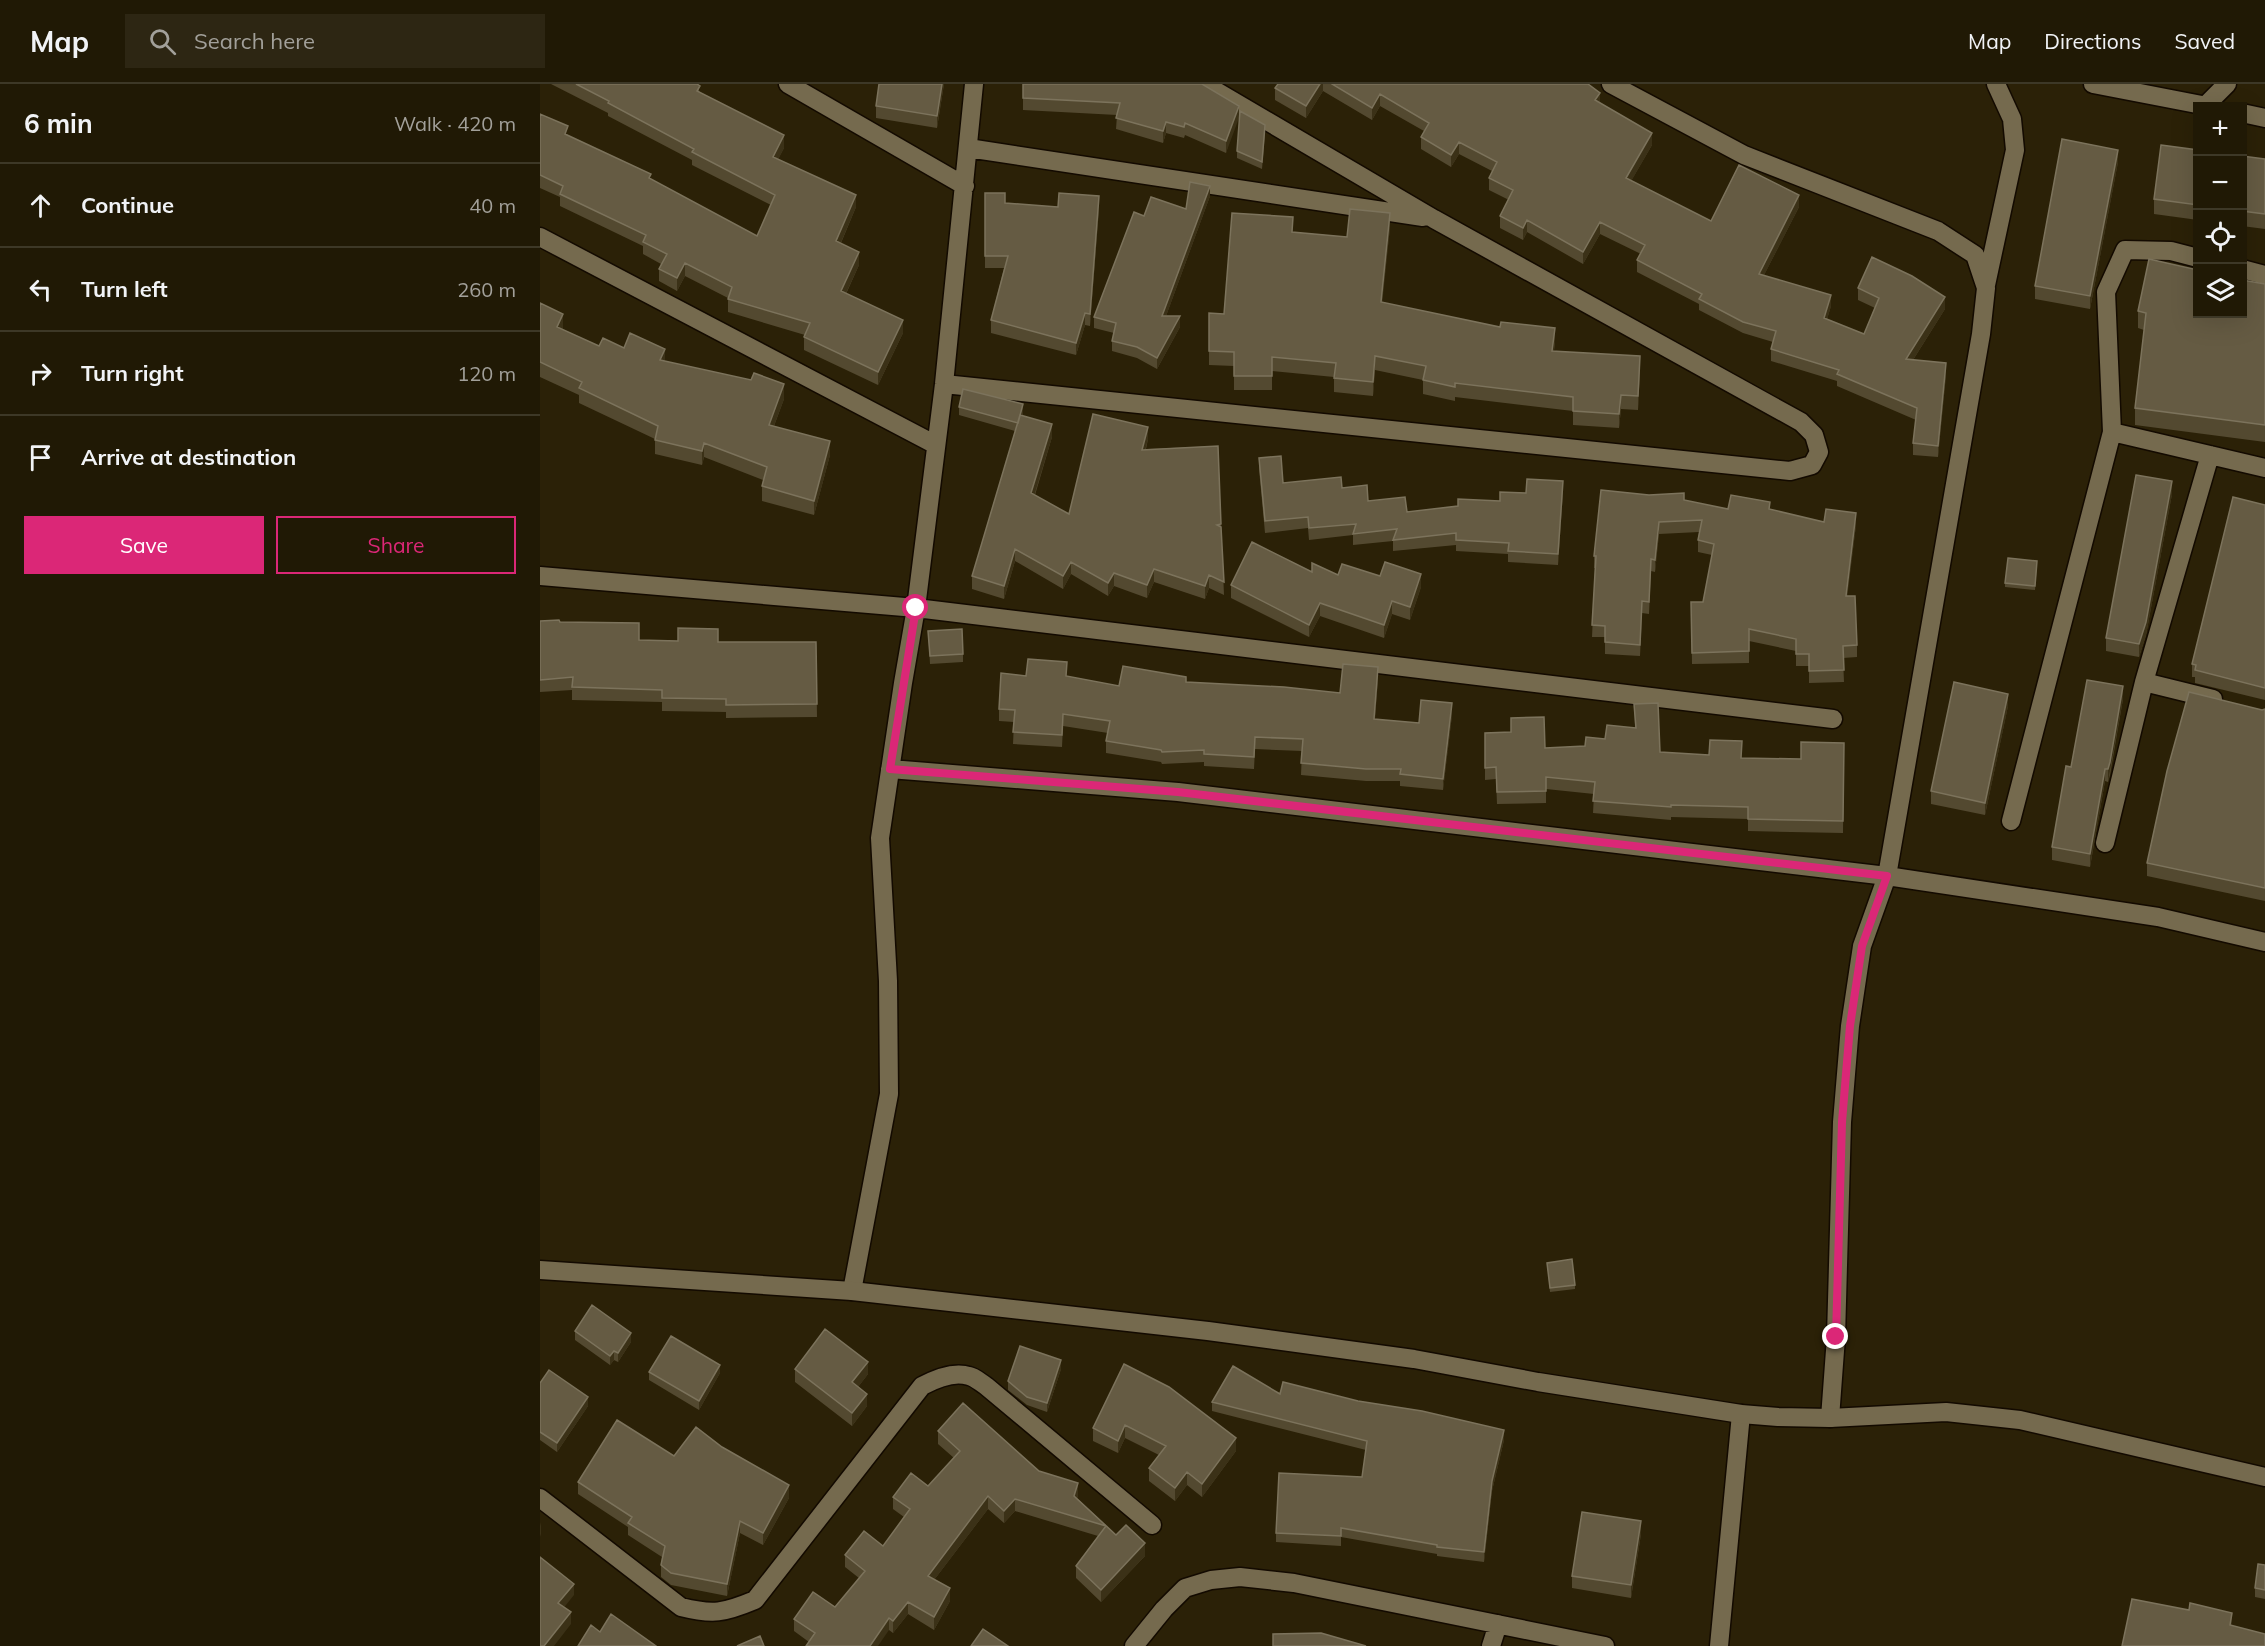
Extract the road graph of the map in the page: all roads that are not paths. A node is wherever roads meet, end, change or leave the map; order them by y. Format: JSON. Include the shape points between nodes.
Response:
{"nodes":[{"id":1,"x":788,"y":84,"type":"edge"},
{"id":2,"x":974,"y":84,"type":"edge"},
{"id":3,"x":1204,"y":84,"type":"edge"},
{"id":4,"x":1611,"y":84,"type":"edge"},
{"id":5,"x":1996,"y":84,"type":"edge"},
{"id":6,"x":2093,"y":84,"type":"edge"},
{"id":7,"x":2227,"y":84,"type":"edge"},
{"id":8,"x":2210,"y":102,"type":"edge"},
{"id":9,"x":2193,"y":103,"type":"edge"},
{"id":10,"x":2247,"y":114,"type":"edge"},
{"id":11,"x":2265,"y":118,"type":"edge"},
{"id":12,"x":968,"y":148,"type":"junction"},
{"id":13,"x":965,"y":186,"type":"junction"},
{"id":14,"x":1434,"y":219,"type":"junction"},
{"id":15,"x":540,"y":237,"type":"edge"},
{"id":16,"x":2193,"y":257,"type":"edge"},
{"id":17,"x":2247,"y":270,"type":"edge"},
{"id":18,"x":2265,"y":275,"type":"edge"},
{"id":19,"x":1986,"y":288,"type":"junction"},
{"id":20,"x":944,"y":384,"type":"junction"},
{"id":21,"x":2112,"y":432,"type":"junction"},
{"id":22,"x":936,"y":445,"type":"junction"},
{"id":23,"x":2210,"y":455,"type":"junction"},
{"id":24,"x":2265,"y":468,"type":"edge"},
{"id":25,"x":540,"y":576,"type":"edge"},
{"id":26,"x":916,"y":608,"type":"junction"},
{"id":27,"x":2144,"y":682,"type":"junction"},
{"id":28,"x":2232,"y":704,"type":"edge"},
{"id":29,"x":1833,"y":719,"type":"dead end"},
{"id":30,"x":890,"y":769,"type":"junction"},
{"id":31,"x":2011,"y":821,"type":"dead end"},
{"id":32,"x":2105,"y":843,"type":"dead end"},
{"id":33,"x":1887,"y":876,"type":"junction"},
{"id":34,"x":2265,"y":942,"type":"edge"},
{"id":35,"x":540,"y":1270,"type":"edge"},
{"id":36,"x":852,"y":1291,"type":"junction"},
{"id":37,"x":1741,"y":1414,"type":"junction"},
{"id":38,"x":1830,"y":1418,"type":"junction"},
{"id":39,"x":2265,"y":1477,"type":"edge"},
{"id":40,"x":540,"y":1498,"type":"edge"},
{"id":41,"x":1152,"y":1525,"type":"dead end"},
{"id":42,"x":1498,"y":1624,"type":"junction"},
{"id":43,"x":1134,"y":1646,"type":"edge"},
{"id":44,"x":1491,"y":1646,"type":"edge"},
{"id":45,"x":1605,"y":1646,"type":"edge"},
{"id":46,"x":1719,"y":1646,"type":"edge"}],
"edges":[{"from":1,"to":13,"type":"street"},
{"from":2,"to":12,"type":"street"},
{"from":3,"to":14,"type":"street"},
{"from":4,"to":19,"type":"street","via":[[1744,155],[1938,231],[1975,255]]},
{"from":5,"to":19,"type":"street","via":[[2012,119],[2015,150]]},
{"from":6,"to":9,"type":"street"},
{"from":7,"to":8,"type":"street"},
{"from":10,"to":11,"type":"street"},
{"from":12,"to":13,"type":"street"},
{"from":12,"to":14,"type":"street"},
{"from":13,"to":20,"type":"street"},
{"from":14,"to":20,"type":"street","via":[[1801,422],[1814,435],[1819,452],[1812,465],[1790,471]]},
{"from":15,"to":22,"type":"street"},
{"from":16,"to":21,"type":"street","via":[[2171,251],[2125,250],[2106,292]]},
{"from":17,"to":18,"type":"street"},
{"from":19,"to":33,"type":"street"},
{"from":20,"to":22,"type":"street"},
{"from":21,"to":23,"type":"street"},
{"from":21,"to":31,"type":"street"},
{"from":22,"to":26,"type":"street"},
{"from":23,"to":24,"type":"street"},
{"from":23,"to":27,"type":"street"},
{"from":25,"to":26,"type":"street"},
{"from":26,"to":29,"type":"street"},
{"from":26,"to":30,"type":"street"},
{"from":27,"to":28,"type":"street"},
{"from":27,"to":32,"type":"street"},
{"from":30,"to":33,"type":"street","via":[[1178,792]]},
{"from":30,"to":36,"type":"street","via":[[880,838],[889,1094]]},
{"from":33,"to":34,"type":"street","via":[[2158,917]]},
{"from":33,"to":38,"type":"street","via":[[1862,946],[1850,1026],[1842,1122]]},
{"from":35,"to":36,"type":"street"},
{"from":36,"to":37,"type":"street","via":[[1208,1331],[1414,1359]]},
{"from":37,"to":38,"type":"street"},
{"from":37,"to":46,"type":"street"},
{"from":38,"to":39,"type":"street","via":[[1946,1412],[2020,1420]]},
{"from":40,"to":41,"type":"street","via":[[681,1607],[705,1613],[730,1611],[755,1600],[922,1386],[934,1379],[969,1375]]},
{"from":42,"to":43,"type":"street","via":[[1294,1583],[1240,1577],[1185,1588]]},
{"from":42,"to":44,"type":"street"},
{"from":42,"to":45,"type":"street"}]}
